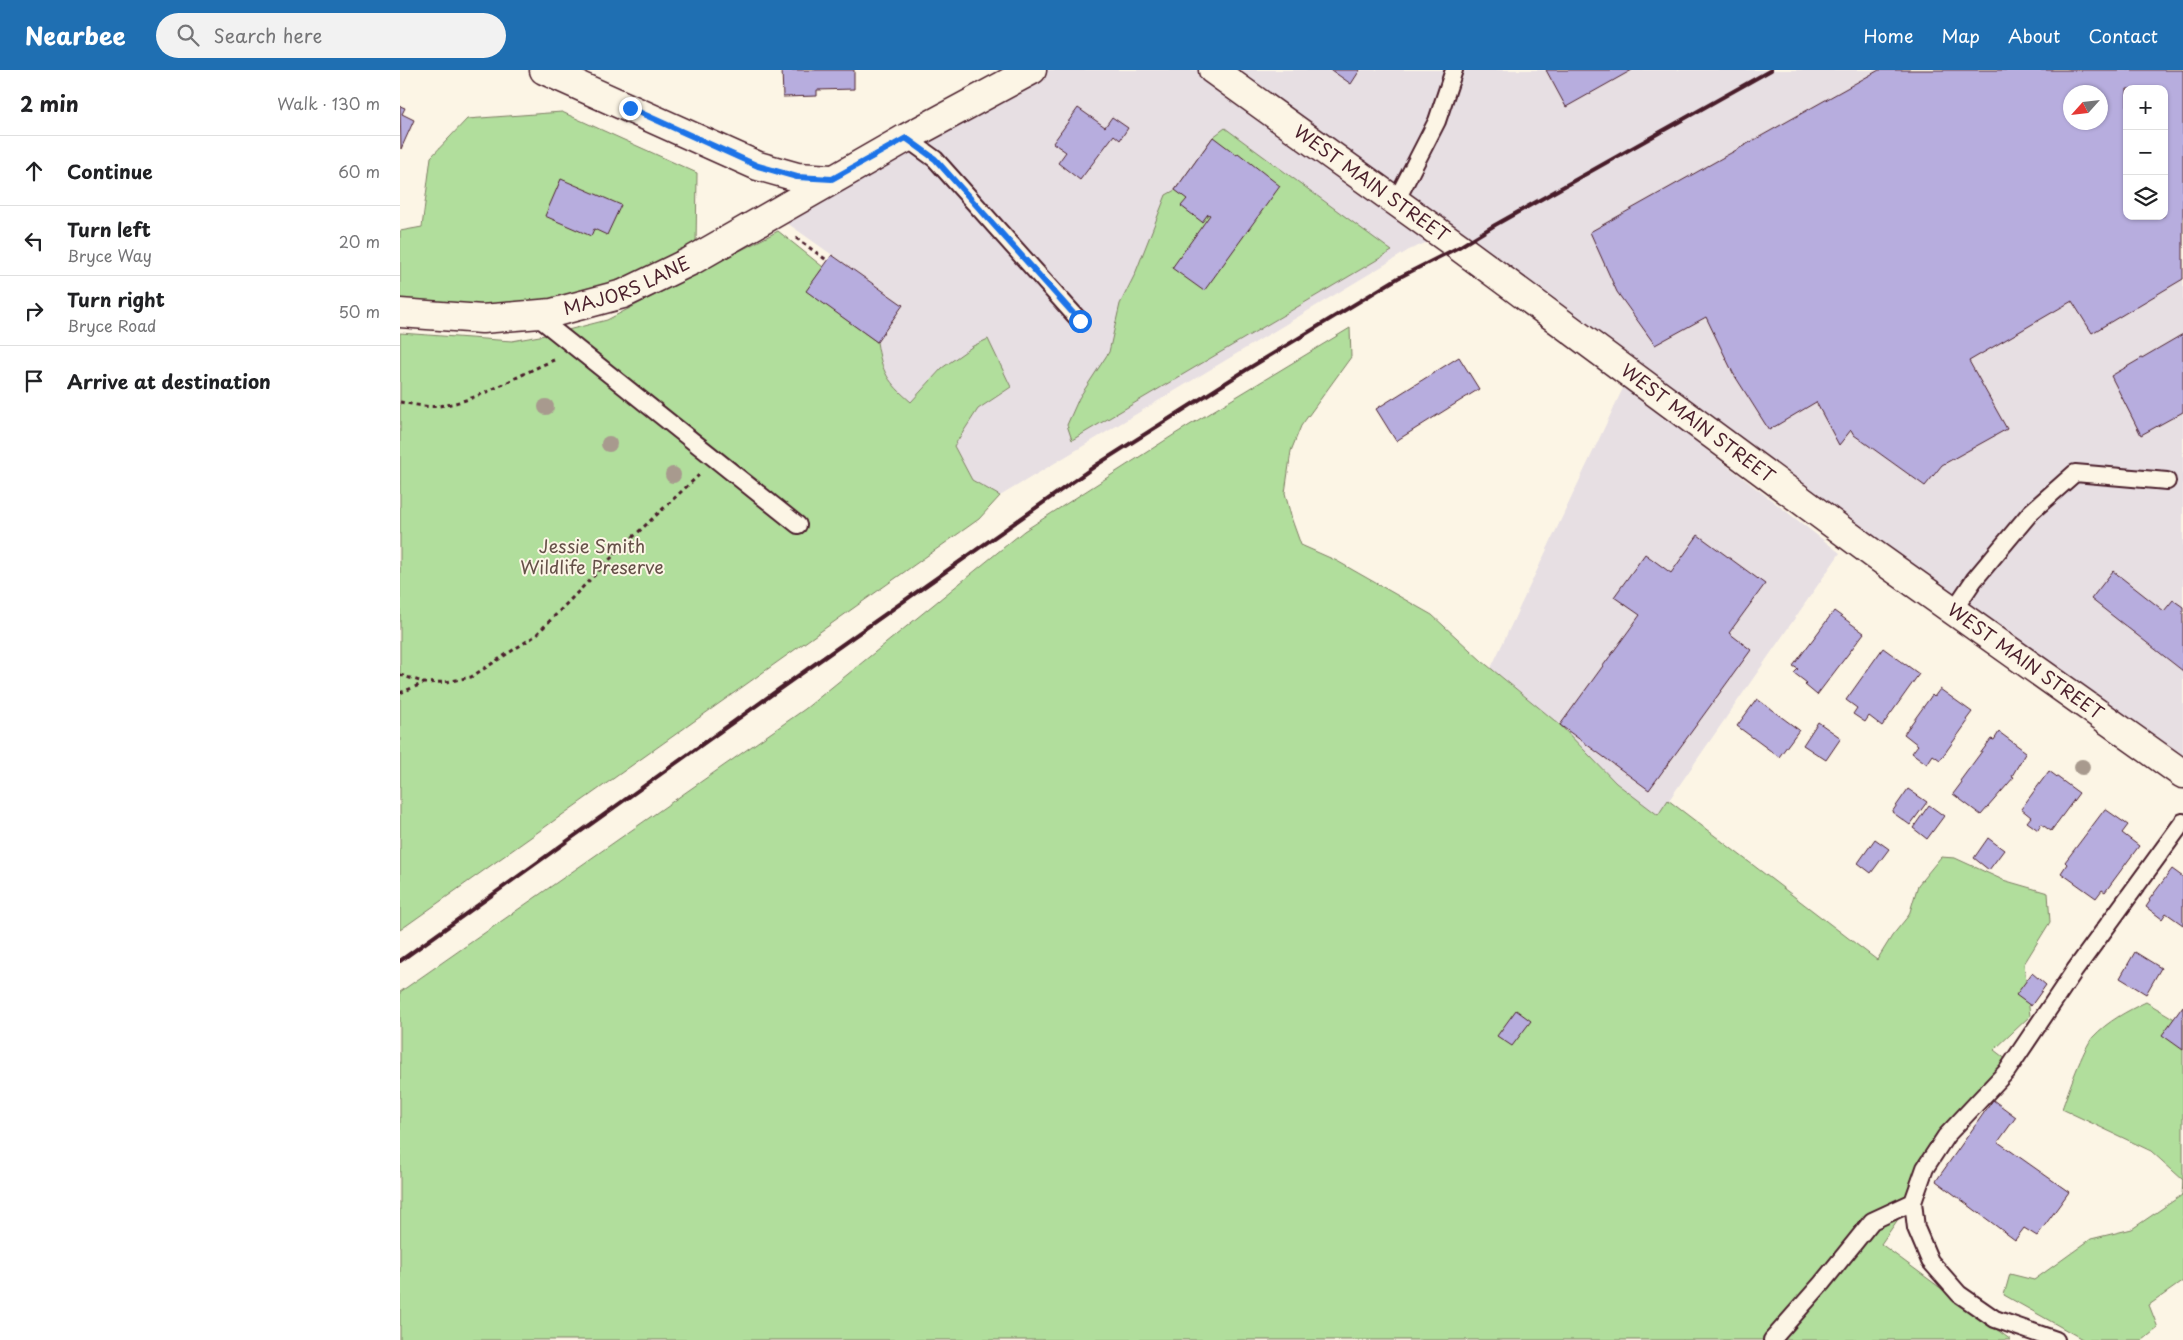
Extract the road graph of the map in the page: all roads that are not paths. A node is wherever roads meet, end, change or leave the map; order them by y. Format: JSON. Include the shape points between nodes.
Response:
{"nodes":[{"id":1,"x":544,"y":70,"type":"edge"},
{"id":2,"x":1032,"y":70,"type":"edge"},
{"id":3,"x":1213,"y":70,"type":"edge"},
{"id":4,"x":1454,"y":70,"type":"edge"},
{"id":5,"x":906,"y":138,"type":"junction"},
{"id":6,"x":832,"y":179,"type":"junction"},
{"id":7,"x":1395,"y":203,"type":"junction"},
{"id":8,"x":400,"y":313,"type":"edge"},
{"id":9,"x":534,"y":315,"type":"junction"},
{"id":10,"x":1080,"y":321,"type":"dead end"},
{"id":11,"x":2167,"y":481,"type":"dead end"},
{"id":12,"x":798,"y":525,"type":"dead end"},
{"id":13,"x":1953,"y":611,"type":"junction"},
{"id":14,"x":2183,"y":774,"type":"edge"},
{"id":15,"x":2183,"y":822,"type":"edge"},
{"id":16,"x":1913,"y":1202,"type":"junction"},
{"id":17,"x":1772,"y":1340,"type":"edge"},
{"id":18,"x":2056,"y":1340,"type":"edge"}],
"edges":[{"from":1,"to":6,"type":"main road","via":[[758,166],[797,177]]},
{"from":2,"to":5,"type":"main road","name":"MAJORS LANE"},
{"from":3,"to":7,"type":"main road","name":"WEST MAIN STREET"},
{"from":4,"to":7,"type":"lane","via":[[1437,121]]},
{"from":5,"to":6,"type":"main road","name":"MAJORS LANE"},
{"from":5,"to":10,"type":"lane","via":[[935,159]]},
{"from":6,"to":9,"type":"main road","name":"MAJORS LANE","via":[[691,260],[623,294]]},
{"from":7,"to":13,"type":"main road","name":"WEST MAIN STREET"},
{"from":8,"to":9,"type":"main road","name":"MAJORS LANE","via":[[482,319]]},
{"from":9,"to":12,"type":"lane"},
{"from":11,"to":13,"type":"lane","via":[[2075,473],[2031,512],[1974,580]]},
{"from":13,"to":14,"type":"main road","name":"WEST MAIN STREET"},
{"from":15,"to":16,"type":"lane","via":[[2075,970],[2007,1071],[1946,1136],[1926,1168]]},
{"from":16,"to":17,"type":"lane","via":[[1872,1221]]},
{"from":16,"to":18,"type":"lane","via":[[1916,1228],[1930,1261],[1959,1294],[1995,1319]]}]}
